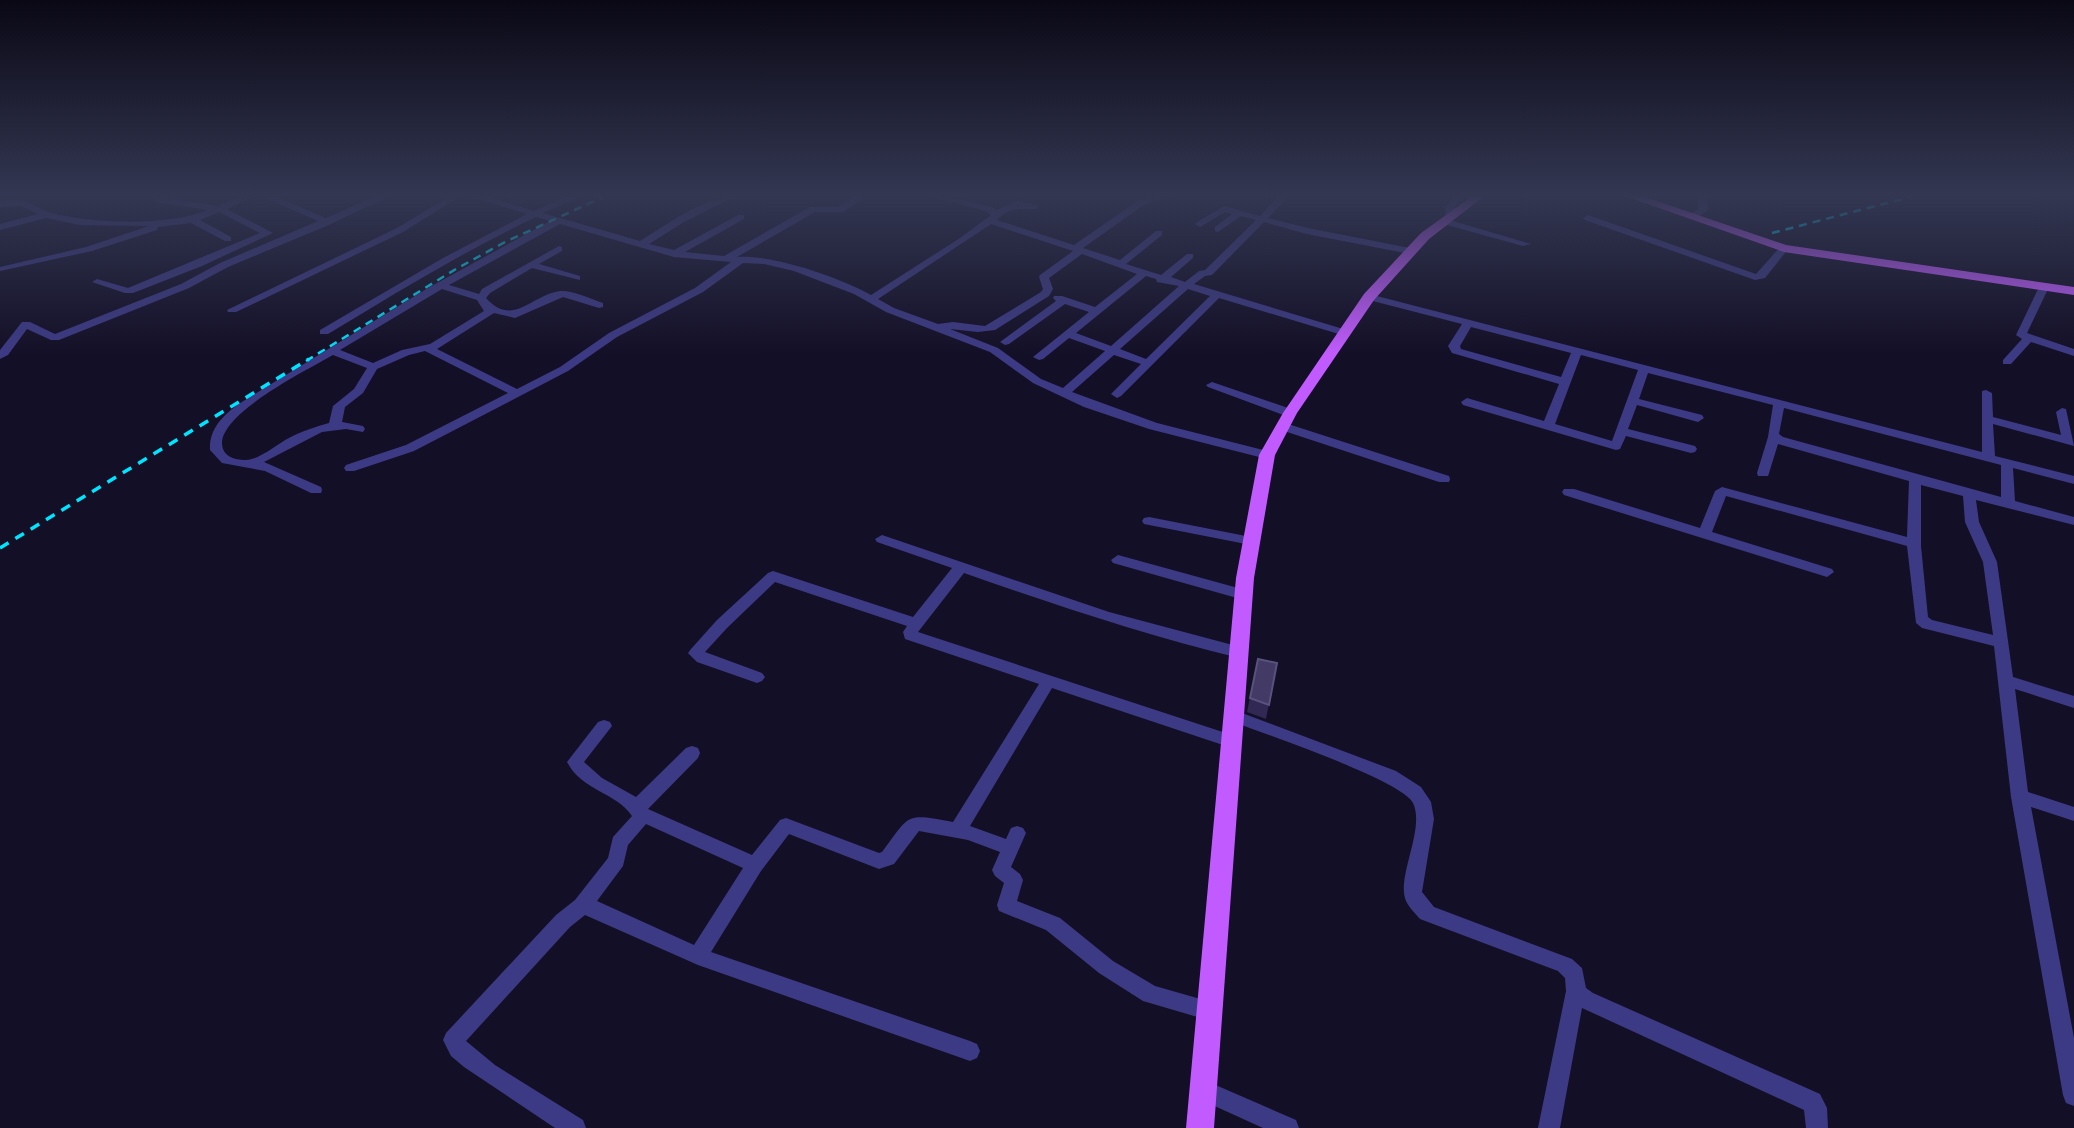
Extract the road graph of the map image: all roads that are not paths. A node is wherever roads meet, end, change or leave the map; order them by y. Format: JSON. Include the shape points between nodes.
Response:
{"nodes":[{"id":1,"x":1078,"y":249,"type":"edge"},
{"id":2,"x":84,"y":250,"type":"edge"},
{"id":3,"x":229,"y":250,"type":"edge"},
{"id":4,"x":261,"y":250,"type":"edge"},
{"id":5,"x":359,"y":250,"type":"edge"},
{"id":6,"x":470,"y":250,"type":"edge"},
{"id":7,"x":505,"y":250,"type":"edge"},
{"id":8,"x":556,"y":250,"type":"edge"},
{"id":9,"x":658,"y":250,"type":"edge"},
{"id":10,"x":682,"y":250,"type":"edge"},
{"id":11,"x":743,"y":250,"type":"edge"},
{"id":12,"x":946,"y":250,"type":"edge"},
{"id":13,"x":1080,"y":250,"type":"edge"},
{"id":14,"x":1137,"y":250,"type":"edge"},
{"id":15,"x":1232,"y":250,"type":"edge"},
{"id":16,"x":1404,"y":250,"type":"edge"},
{"id":17,"x":1676,"y":250,"type":"edge"},
{"id":18,"x":1783,"y":250,"type":"edge"},
{"id":19,"x":1795,"y":250,"type":"edge"},
{"id":20,"x":1410,"y":251,"type":"joint"},
{"id":21,"x":674,"y":254,"type":"junction"},
{"id":22,"x":1190,"y":256,"type":"dead end"},
{"id":23,"x":727,"y":259,"type":"junction"},
{"id":24,"x":742,"y":259,"type":"junction"},
{"id":25,"x":1120,"y":263,"type":"junction"},
{"id":26,"x":531,"y":265,"type":"junction"},
{"id":27,"x":2,"y":269,"type":"edge"},
{"id":28,"x":1143,"y":274,"type":"junction"},
{"id":29,"x":576,"y":278,"type":"dead end"},
{"id":30,"x":1161,"y":280,"type":"junction"},
{"id":31,"x":97,"y":282,"type":"dead end"},
{"id":32,"x":442,"y":286,"type":"junction"},
{"id":33,"x":1184,"y":287,"type":"junction"},
{"id":34,"x":2044,"y":287,"type":"junction"},
{"id":35,"x":2074,"y":291,"type":"edge"},
{"id":36,"x":1045,"y":294,"type":"junction"},
{"id":37,"x":1217,"y":295,"type":"junction"},
{"id":38,"x":1369,"y":297,"type":"junction"},
{"id":39,"x":481,"y":298,"type":"junction"},
{"id":40,"x":871,"y":299,"type":"junction"},
{"id":41,"x":1064,"y":300,"type":"junction"},
{"id":42,"x":599,"y":305,"type":"dead end"},
{"id":43,"x":490,"y":309,"type":"junction"},
{"id":44,"x":232,"y":310,"type":"dead end"},
{"id":45,"x":1096,"y":311,"type":"junction"},
{"id":46,"x":1468,"y":323,"type":"junction"},
{"id":47,"x":938,"y":328,"type":"junction"},
{"id":48,"x":324,"y":332,"type":"dead end"},
{"id":49,"x":1346,"y":333,"type":"junction"},
{"id":50,"x":1068,"y":334,"type":"junction"},
{"id":51,"x":2028,"y":339,"type":"junction"},
{"id":52,"x":1005,"y":342,"type":"dead end"},
{"id":53,"x":430,"y":347,"type":"junction"},
{"id":54,"x":331,"y":351,"type":"junction"},
{"id":55,"x":1111,"y":351,"type":"junction"},
{"id":56,"x":1577,"y":351,"type":"junction"},
{"id":57,"x":2074,"y":353,"type":"edge"},
{"id":58,"x":1040,"y":357,"type":"dead end"},
{"id":59,"x":0,"y":359,"type":"edge"},
{"id":60,"x":2007,"y":362,"type":"dead end"},
{"id":61,"x":1148,"y":363,"type":"junction"},
{"id":62,"x":373,"y":367,"type":"junction"},
{"id":63,"x":1644,"y":368,"type":"junction"},
{"id":64,"x":1566,"y":382,"type":"junction"},
{"id":65,"x":1212,"y":385,"type":"dead end"},
{"id":66,"x":1986,"y":393,"type":"dead end"},
{"id":67,"x":517,"y":394,"type":"junction"},
{"id":68,"x":1063,"y":394,"type":"junction"},
{"id":69,"x":1117,"y":394,"type":"dead end"},
{"id":70,"x":1631,"y":400,"type":"junction"},
{"id":71,"x":1467,"y":402,"type":"dead end"},
{"id":72,"x":1779,"y":403,"type":"junction"},
{"id":73,"x":2062,"y":412,"type":"dead end"},
{"id":74,"x":1290,"y":413,"type":"junction"},
{"id":75,"x":1698,"y":418,"type":"dead end"},
{"id":76,"x":1987,"y":419,"type":"junction"},
{"id":77,"x":335,"y":425,"type":"junction"},
{"id":78,"x":1282,"y":426,"type":"junction"},
{"id":79,"x":1548,"y":427,"type":"junction"},
{"id":80,"x":359,"y":429,"type":"dead end"},
{"id":81,"x":1622,"y":431,"type":"junction"},
{"id":82,"x":1774,"y":438,"type":"junction"},
{"id":83,"x":2071,"y":441,"type":"edge"},
{"id":84,"x":1691,"y":449,"type":"dead end"},
{"id":85,"x":1267,"y":455,"type":"junction"},
{"id":86,"x":1989,"y":459,"type":"junction"},
{"id":87,"x":252,"y":464,"type":"junction"},
{"id":88,"x":2007,"y":464,"type":"junction"},
{"id":89,"x":349,"y":468,"type":"dead end"},
{"id":90,"x":1763,"y":473,"type":"dead end"},
{"id":91,"x":1915,"y":478,"type":"junction"},
{"id":92,"x":1444,"y":479,"type":"dead end"},
{"id":93,"x":2074,"y":480,"type":"edge"},
{"id":94,"x":316,"y":490,"type":"dead end"},
{"id":95,"x":1569,"y":492,"type":"dead end"},
{"id":96,"x":1969,"y":494,"type":"junction"},
{"id":97,"x":2008,"y":503,"type":"junction"},
{"id":98,"x":1149,"y":521,"type":"dead end"},
{"id":99,"x":2074,"y":521,"type":"edge"},
{"id":100,"x":1705,"y":532,"type":"junction"},
{"id":101,"x":883,"y":539,"type":"dead end"},
{"id":102,"x":1251,"y":541,"type":"junction"},
{"id":103,"x":1914,"y":543,"type":"junction"},
{"id":104,"x":1118,"y":560,"type":"dead end"},
{"id":105,"x":962,"y":566,"type":"junction"},
{"id":106,"x":1828,"y":572,"type":"dead end"},
{"id":107,"x":1244,"y":595,"type":"junction"},
{"id":108,"x":916,"y":624,"type":"junction"},
{"id":109,"x":2000,"y":642,"type":"junction"},
{"id":110,"x":1239,"y":652,"type":"junction"},
{"id":111,"x":757,"y":677,"type":"dead end"},
{"id":112,"x":2004,"y":680,"type":"junction"},
{"id":113,"x":1048,"y":682,"type":"junction"},
{"id":114,"x":2074,"y":702,"type":"edge"},
{"id":115,"x":1234,"y":716,"type":"junction"},
{"id":116,"x":604,"y":726,"type":"dead end"},
{"id":117,"x":1232,"y":742,"type":"junction"},
{"id":118,"x":692,"y":753,"type":"dead end"},
{"id":119,"x":2021,"y":797,"type":"junction"},
{"id":120,"x":640,"y":813,"type":"junction"},
{"id":121,"x":2074,"y":814,"type":"edge"},
{"id":122,"x":957,"y":831,"type":"junction"},
{"id":123,"x":755,"y":865,"type":"junction"},
{"id":124,"x":582,"y":906,"type":"junction"},
{"id":125,"x":698,"y":956,"type":"junction"},
{"id":126,"x":1576,"y":990,"type":"junction"},
{"id":127,"x":1211,"y":1011,"type":"junction"},
{"id":128,"x":970,"y":1051,"type":"dead end"},
{"id":129,"x":1204,"y":1091,"type":"junction"},
{"id":130,"x":2074,"y":1095,"type":"edge"},
{"id":131,"x":575,"y":1128,"type":"edge"},
{"id":132,"x":1200,"y":1128,"type":"edge"},
{"id":133,"x":1288,"y":1128,"type":"edge"},
{"id":134,"x":1549,"y":1128,"type":"edge"},
{"id":135,"x":1817,"y":1128,"type":"edge"}],
"edges":[{"from":1,"to":36,"type":"street","via":[[1044,278]]},
{"from":2,"to":27,"type":"street"},
{"from":3,"to":31,"type":"street","via":[[131,291]]},
{"from":4,"to":59,"type":"street","via":[[55,338],[26,324]]},
{"from":5,"to":44,"type":"street"},
{"from":6,"to":48,"type":"street"},
{"from":7,"to":32,"type":"street"},
{"from":8,"to":26,"type":"street"},
{"from":9,"to":21,"type":"street"},
{"from":10,"to":21,"type":"street"},
{"from":11,"to":23,"type":"street"},
{"from":12,"to":40,"type":"street"},
{"from":13,"to":25,"type":"street"},
{"from":14,"to":25,"type":"street"},
{"from":15,"to":33,"type":"street","via":[[1208,273]]},
{"from":16,"to":20,"type":"street"},
{"from":17,"to":18,"type":"street","via":[[1753,277],[1761,276]]},
{"from":19,"to":34,"type":"main road"},
{"from":20,"to":38,"type":"main road"},
{"from":21,"to":23,"type":"street"},
{"from":22,"to":30,"type":"street"},
{"from":23,"to":24,"type":"street"},
{"from":24,"to":40,"type":"street","via":[[797,269]]},
{"from":24,"to":67,"type":"street","via":[[687,297],[613,335]]},
{"from":25,"to":28,"type":"street","via":[[1120,267]]},
{"from":26,"to":29,"type":"street"},
{"from":26,"to":39,"type":"street"},
{"from":28,"to":30,"type":"street"},
{"from":28,"to":45,"type":"street"},
{"from":30,"to":33,"type":"street"},
{"from":32,"to":39,"type":"street"},
{"from":32,"to":54,"type":"street"},
{"from":33,"to":37,"type":"street"},
{"from":33,"to":55,"type":"street"},
{"from":34,"to":35,"type":"main road"},
{"from":34,"to":51,"type":"street","via":[[2021,332]]},
{"from":36,"to":41,"type":"street"},
{"from":36,"to":47,"type":"street","via":[[988,329],[954,324]]},
{"from":37,"to":49,"type":"street"},
{"from":37,"to":61,"type":"street"},
{"from":38,"to":46,"type":"street"},
{"from":38,"to":49,"type":"main road"},
{"from":39,"to":43,"type":"street"},
{"from":40,"to":47,"type":"street"},
{"from":41,"to":45,"type":"street"},
{"from":41,"to":52,"type":"street"},
{"from":42,"to":43,"type":"street","via":[[562,294],[515,315]]},
{"from":43,"to":53,"type":"street"},
{"from":45,"to":50,"type":"street"},
{"from":46,"to":56,"type":"street"},
{"from":46,"to":64,"type":"street","via":[[1454,346],[1456,351]]},
{"from":47,"to":68,"type":"street","via":[[994,350],[1018,370]]},
{"from":49,"to":74,"type":"main road"},
{"from":50,"to":55,"type":"street"},
{"from":50,"to":58,"type":"street"},
{"from":51,"to":57,"type":"street"},
{"from":51,"to":60,"type":"street"},
{"from":53,"to":62,"type":"street"},
{"from":53,"to":67,"type":"street","via":[[430,351]]},
{"from":54,"to":62,"type":"street"},
{"from":54,"to":87,"type":"street","via":[[224,423],[217,451],[236,463]]},
{"from":55,"to":61,"type":"street"},
{"from":55,"to":68,"type":"street"},
{"from":56,"to":63,"type":"street"},
{"from":56,"to":64,"type":"street"},
{"from":61,"to":69,"type":"street"},
{"from":62,"to":77,"type":"street","via":[[359,391],[340,405]]},
{"from":63,"to":70,"type":"street"},
{"from":63,"to":72,"type":"street"},
{"from":64,"to":79,"type":"street"},
{"from":65,"to":74,"type":"street"},
{"from":66,"to":76,"type":"street"},
{"from":67,"to":89,"type":"street","via":[[410,448]]},
{"from":68,"to":85,"type":"street","via":[[1133,420]]},
{"from":70,"to":75,"type":"street"},
{"from":70,"to":81,"type":"street"},
{"from":71,"to":79,"type":"street"},
{"from":72,"to":82,"type":"street"},
{"from":72,"to":86,"type":"street"},
{"from":73,"to":83,"type":"street"},
{"from":74,"to":78,"type":"main road"},
{"from":76,"to":83,"type":"street"},
{"from":76,"to":86,"type":"street"},
{"from":77,"to":80,"type":"street"},
{"from":77,"to":87,"type":"street"},
{"from":78,"to":85,"type":"main road"},
{"from":78,"to":92,"type":"street"},
{"from":79,"to":81,"type":"street","via":[[1614,446],[1618,446]]},
{"from":81,"to":84,"type":"street"},
{"from":82,"to":90,"type":"street"},
{"from":82,"to":91,"type":"street"},
{"from":85,"to":102,"type":"main road"},
{"from":86,"to":88,"type":"street"},
{"from":87,"to":94,"type":"street"},
{"from":88,"to":93,"type":"street"},
{"from":88,"to":97,"type":"street"},
{"from":91,"to":96,"type":"street"},
{"from":91,"to":103,"type":"street"},
{"from":95,"to":100,"type":"street"},
{"from":96,"to":97,"type":"street"},
{"from":96,"to":109,"type":"street","via":[[1972,522],[1990,562]]},
{"from":97,"to":99,"type":"street"},
{"from":98,"to":102,"type":"street"},
{"from":100,"to":103,"type":"street","via":[[1722,491]]},
{"from":100,"to":106,"type":"street"},
{"from":101,"to":105,"type":"street"},
{"from":102,"to":107,"type":"main road"},
{"from":103,"to":109,"type":"street","via":[[1922,621]]},
{"from":104,"to":107,"type":"street"},
{"from":105,"to":108,"type":"street"},
{"from":105,"to":110,"type":"street","via":[[1129,625]]},
{"from":107,"to":110,"type":"main road"},
{"from":108,"to":111,"type":"street","via":[[775,576],[696,653]]},
{"from":108,"to":113,"type":"street","via":[[912,637]]},
{"from":109,"to":112,"type":"street"},
{"from":110,"to":115,"type":"main road"},
{"from":112,"to":114,"type":"street"},
{"from":112,"to":119,"type":"street"},
{"from":113,"to":117,"type":"street"},
{"from":113,"to":122,"type":"street"},
{"from":115,"to":117,"type":"main road"},
{"from":115,"to":126,"type":"street","via":[[1405,783],[1425,810],[1414,900],[1438,918],[1565,965],[1575,974]]},
{"from":116,"to":120,"type":"street","via":[[575,762],[593,781],[615,791]]},
{"from":117,"to":127,"type":"main road"},
{"from":118,"to":120,"type":"street"},
{"from":119,"to":121,"type":"street"},
{"from":119,"to":130,"type":"street"},
{"from":120,"to":123,"type":"street"},
{"from":120,"to":124,"type":"street","via":[[619,842],[617,860]]},
{"from":122,"to":123,"type":"street","via":[[916,823],[882,861],[786,825]]},
{"from":122,"to":127,"type":"street","via":[[1014,841],[1001,870],[1014,880],[1006,905],[1053,924],[1106,967],[1150,994]]},
{"from":123,"to":125,"type":"street"},
{"from":124,"to":125,"type":"street"},
{"from":124,"to":131,"type":"street","via":[[453,1040],[458,1049],[499,1080]]},
{"from":125,"to":128,"type":"street"},
{"from":126,"to":134,"type":"street"},
{"from":126,"to":135,"type":"street","via":[[1586,1000],[1812,1102]]},
{"from":127,"to":129,"type":"main road"},
{"from":129,"to":132,"type":"main road"},
{"from":129,"to":133,"type":"street"}]}
